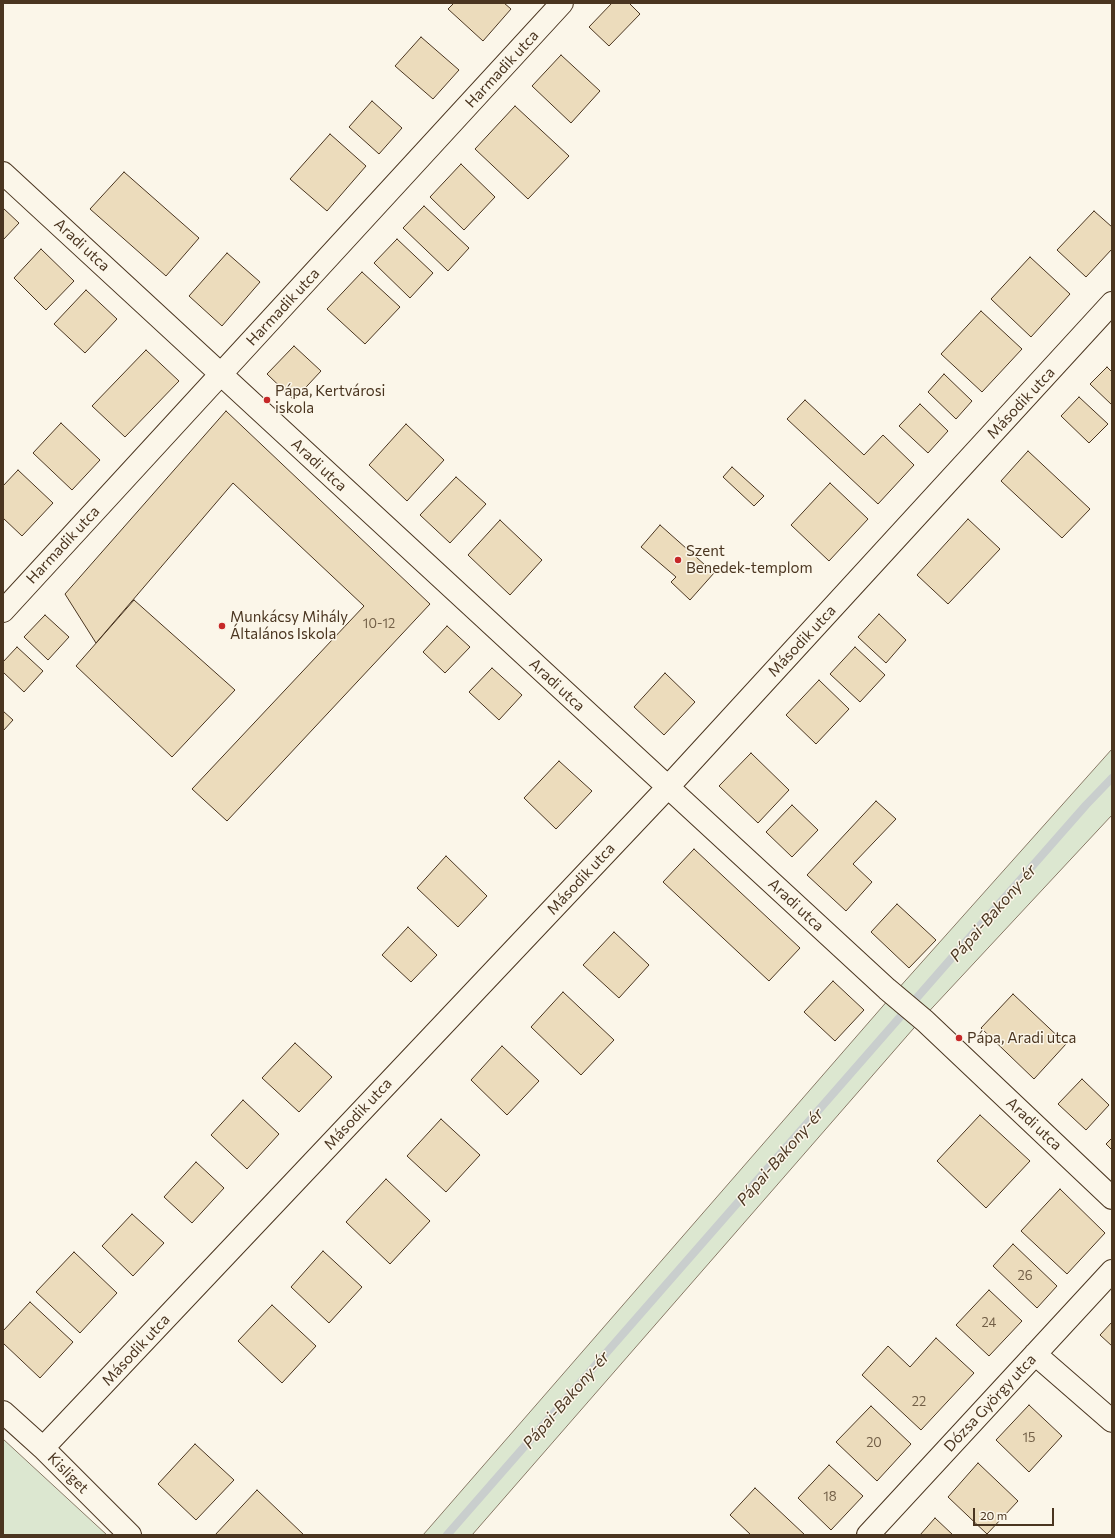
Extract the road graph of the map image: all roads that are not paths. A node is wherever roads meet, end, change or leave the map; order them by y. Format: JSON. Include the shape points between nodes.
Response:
{"nodes":[{"id":1,"x":562,"y":3,"type":"edge"},
{"id":2,"x":3,"y":173,"type":"edge"},
{"id":3,"x":1112,"y":303,"type":"edge"},
{"id":4,"x":221,"y":374,"type":"junction"},
{"id":5,"x":3,"y":611,"type":"edge"},
{"id":6,"x":668,"y":788,"type":"junction"},
{"id":7,"x":1112,"y":1198,"type":"edge"},
{"id":8,"x":1112,"y":1270,"type":"edge"},
{"id":9,"x":1035,"y":1354,"type":"junction"},
{"id":10,"x":3,"y":1412,"type":"edge"},
{"id":11,"x":1112,"y":1421,"type":"edge"},
{"id":12,"x":43,"y":1448,"type":"junction"},
{"id":13,"x":130,"y":1535,"type":"edge"},
{"id":14,"x":868,"y":1535,"type":"edge"}],
"edges":[{"from":1,"to":4,"type":"street","name":"Harmadik utca"},
{"from":2,"to":4,"type":"street","name":"Aradi utca"},
{"from":3,"to":6,"type":"street","name":"Második utca"},
{"from":4,"to":5,"type":"street","name":"Harmadik utca"},
{"from":4,"to":6,"type":"street","name":"Aradi utca"},
{"from":6,"to":7,"type":"street","name":"Aradi utca","via":[[925,1021]]},
{"from":6,"to":12,"type":"street","name":"Második utca"},
{"from":8,"to":9,"type":"street","name":"Dózsa György utca"},
{"from":9,"to":11,"type":"street"},
{"from":9,"to":14,"type":"street","name":"Dózsa György utca"},
{"from":10,"to":12,"type":"street","name":"Kisliget"},
{"from":12,"to":13,"type":"street","name":"Kisliget"}]}
